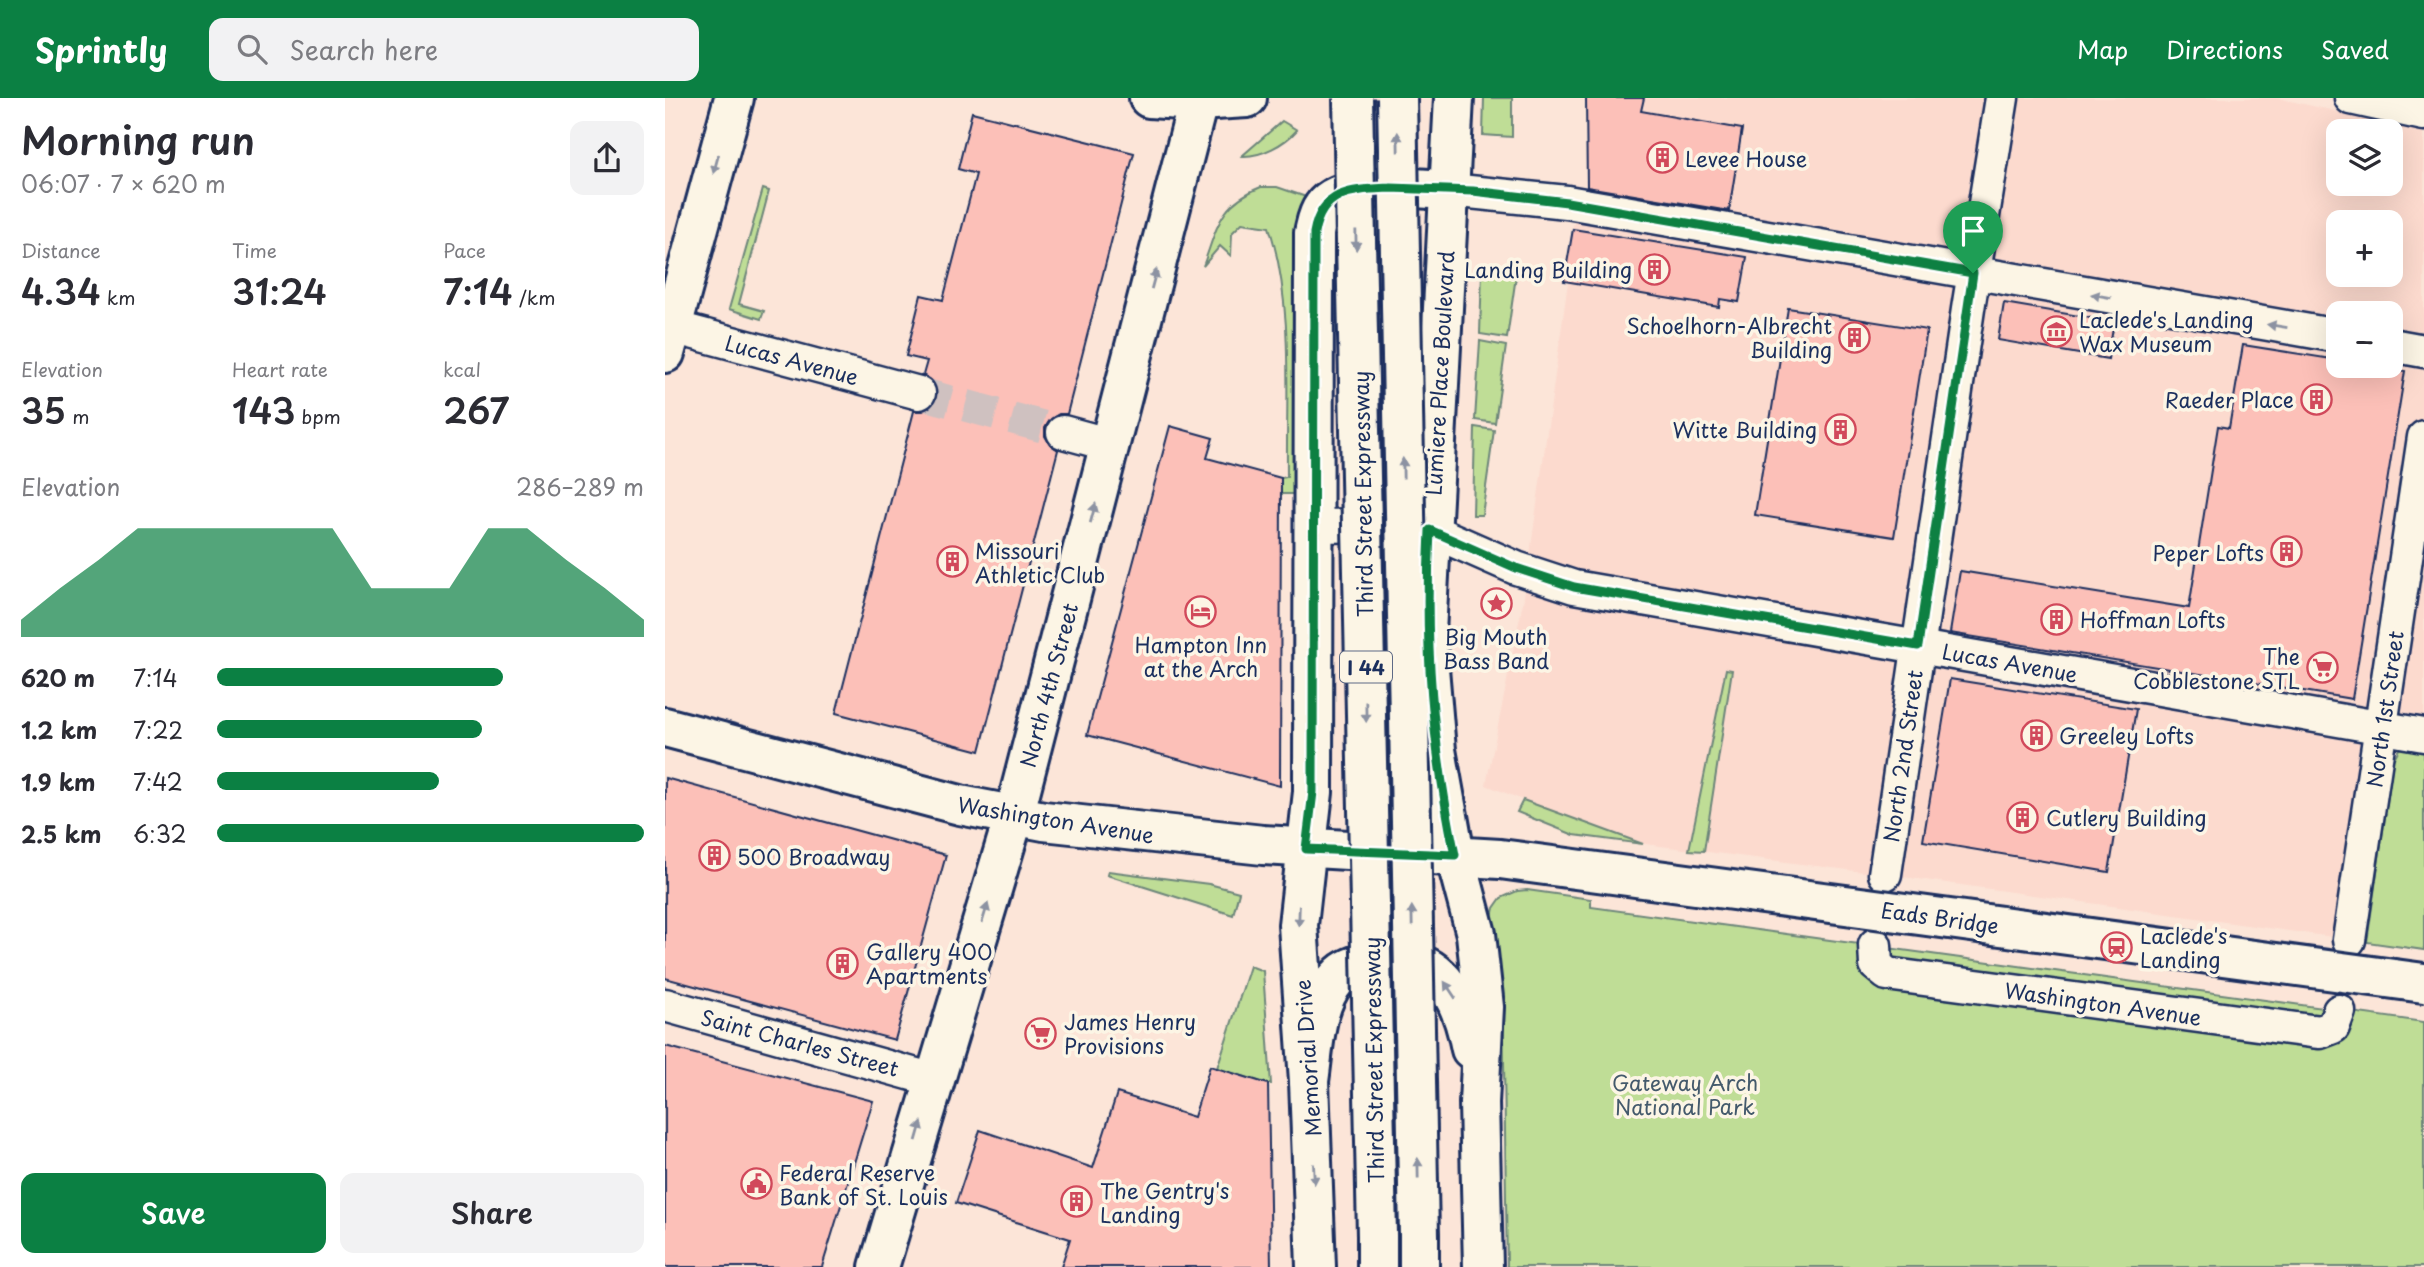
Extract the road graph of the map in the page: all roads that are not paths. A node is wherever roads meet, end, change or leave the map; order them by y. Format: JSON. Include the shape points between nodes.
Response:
{"nodes":[{"id":1,"x":734,"y":98,"type":"edge"},
{"id":2,"x":1149,"y":98,"type":"edge"},
{"id":3,"x":1247,"y":98,"type":"edge"},
{"id":4,"x":1353,"y":98,"type":"edge"},
{"id":5,"x":1397,"y":98,"type":"edge"},
{"id":6,"x":1454,"y":98,"type":"edge"},
{"id":7,"x":2001,"y":98,"type":"edge"},
{"id":8,"x":2351,"y":98,"type":"edge"},
{"id":9,"x":1199,"y":99,"type":"edge"},
{"id":10,"x":2424,"y":114,"type":"edge"},
{"id":11,"x":1450,"y":190,"type":"junction"},
{"id":12,"x":1973,"y":273,"type":"junction"},
{"id":13,"x":2326,"y":334,"type":"edge"},
{"id":14,"x":667,"y":335,"type":"edge"},
{"id":15,"x":2403,"y":347,"type":"edge"},
{"id":16,"x":2424,"y":351,"type":"edge"},
{"id":17,"x":919,"y":393,"type":"tunnel mouth"},
{"id":18,"x":1063,"y":432,"type":"tunnel mouth"},
{"id":19,"x":2424,"y":438,"type":"edge"},
{"id":20,"x":1111,"y":445,"type":"junction"},
{"id":21,"x":1313,"y":526,"type":"junction"},
{"id":22,"x":1430,"y":530,"type":"junction"},
{"id":23,"x":1918,"y":646,"type":"junction"},
{"id":24,"x":665,"y":727,"type":"edge"},
{"id":25,"x":2381,"y":727,"type":"junction"},
{"id":26,"x":2424,"y":735,"type":"edge"},
{"id":27,"x":1014,"y":816,"type":"junction"},
{"id":28,"x":1306,"y":849,"type":"junction"},
{"id":29,"x":1455,"y":855,"type":"junction"},
{"id":30,"x":1885,"y":874,"type":"dead end"},
{"id":31,"x":2349,"y":940,"type":"dead end"},
{"id":32,"x":1875,"y":955,"type":"dead end"},
{"id":33,"x":2424,"y":983,"type":"edge"},
{"id":34,"x":665,"y":1005,"type":"edge"},
{"id":35,"x":2336,"y":1019,"type":"dead end"},
{"id":36,"x":934,"y":1080,"type":"junction"},
{"id":37,"x":1310,"y":1081,"type":"junction"},
{"id":38,"x":1479,"y":1103,"type":"junction"},
{"id":39,"x":1419,"y":1251,"type":"edge"},
{"id":40,"x":1377,"y":1252,"type":"edge"},
{"id":41,"x":879,"y":1267,"type":"edge"},
{"id":42,"x":1317,"y":1267,"type":"edge"},
{"id":43,"x":1483,"y":1267,"type":"edge"}],
"edges":[{"from":1,"to":14,"type":"main road","one_way":true},
{"from":2,"to":9,"type":"main road"},
{"from":3,"to":9,"type":"main road"},
{"from":4,"to":40,"type":"main road","name":"Third Street Expressway","number":"I 44","one_way":true,"bridge":true},
{"from":39,"to":5,"type":"main road","name":"Third Street Expressway","number":"I 44","one_way":true,"bridge":true},
{"from":6,"to":11,"type":"main road","name":"Lumiere Place Boulevard"},
{"from":7,"to":12,"type":"street","name":"North 2nd Street"},
{"from":8,"to":10,"type":"street"},
{"from":20,"to":9,"type":"main road","name":"North 4th Street","one_way":true},
{"from":11,"to":12,"type":"street","via":[[1567,202]]},
{"from":11,"to":21,"type":"main road","name":"Memorial Drive","via":[[1391,188],[1337,195],[1323,206],[1316,221]]},
{"from":11,"to":22,"type":"main road","name":"Lumiere Place Boulevard"},
{"from":13,"to":12,"type":"street","one_way":true},
{"from":12,"to":23,"type":"street","name":"North 2nd Street"},
{"from":14,"to":17,"type":"street","name":"Lucas Avenue"},
{"from":15,"to":16,"type":"street"},
{"from":18,"to":20,"type":"street"},
{"from":19,"to":25,"type":"street","name":"North 1st Street"},
{"from":27,"to":20,"type":"main road","name":"North 4th Street","one_way":true},
{"from":21,"to":22,"type":"street","name":"Lucas Avenue","via":[[1396,525]]},
{"from":21,"to":28,"type":"main road","name":"Memorial Drive","via":[[1313,792]]},
{"from":22,"to":23,"type":"street","name":"Lucas Avenue","via":[[1516,568],[1574,587]]},
{"from":22,"to":29,"type":"main road","name":"Lumiere Place Boulevard","via":[[1429,689]]},
{"from":23,"to":25,"type":"street","name":"Lucas Avenue"},
{"from":23,"to":30,"type":"street","name":"North 2nd Street"},
{"from":24,"to":27,"type":"main road","name":"Washington Avenue"},
{"from":25,"to":26,"type":"street","name":"Lucas Avenue"},
{"from":25,"to":31,"type":"street","name":"North 1st Street"},
{"from":27,"to":28,"type":"main road","name":"Washington Avenue"},
{"from":36,"to":27,"type":"main road","name":"North 4th Street","one_way":true},
{"from":28,"to":29,"type":"main road","name":"Washington Avenue"},
{"from":28,"to":37,"type":"main road","name":"Memorial Drive","one_way":true,"via":[[1298,925]]},
{"from":29,"to":33,"type":"main road","name":"Eads Bridge","bridge":true},
{"from":29,"to":38,"type":"main road","name":"Lumiere Place Boulevard","via":[[1479,957],[1484,1007]]},
{"from":32,"to":35,"type":"street","name":"Washington Avenue","via":[[1887,974],[2320,1032]]},
{"from":34,"to":36,"type":"street","name":"Saint Charles Street"},
{"from":41,"to":36,"type":"main road","name":"North 4th Street","one_way":true},
{"from":38,"to":37,"type":"main road","one_way":true,"via":[[1471,1045],[1456,999],[1440,975],[1419,963],[1366,963],[1338,976],[1322,1008]]},
{"from":37,"to":42,"type":"main road","name":"Memorial Drive","one_way":true},
{"from":38,"to":43,"type":"main road"}]}
